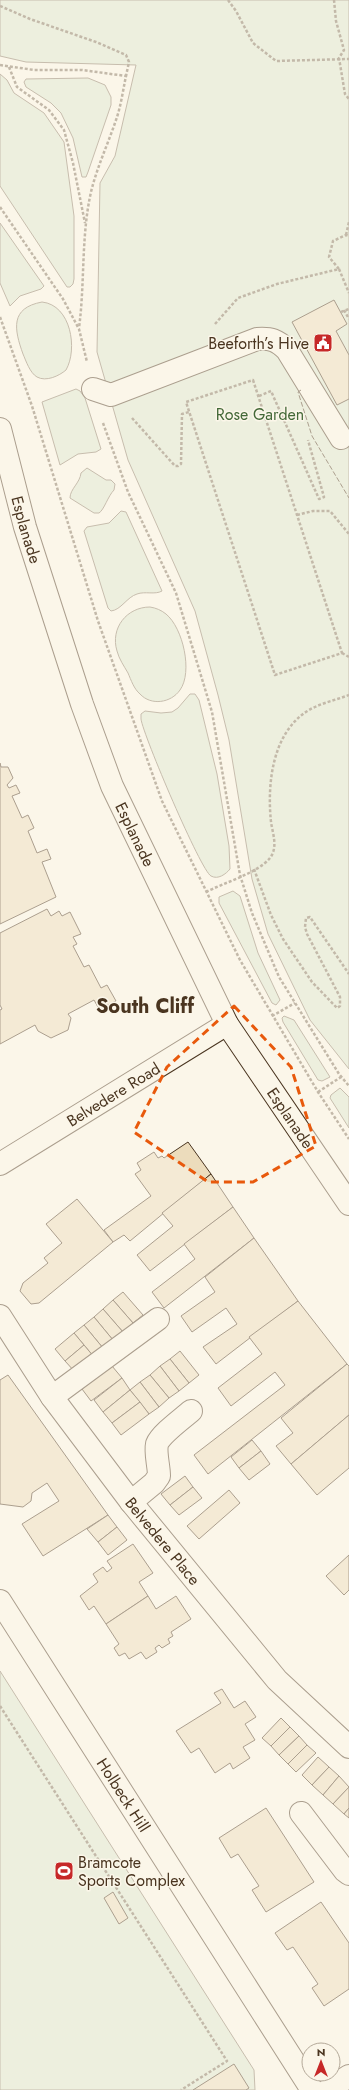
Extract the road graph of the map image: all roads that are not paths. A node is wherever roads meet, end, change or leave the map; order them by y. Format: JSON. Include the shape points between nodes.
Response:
{"nodes":[{"id":1,"x":102,"y":392,"type":"road end"},
{"id":2,"x":0,"y":429,"type":"edge"},
{"id":3,"x":341,"y":438,"type":"dead end"},
{"id":4,"x":227,"y":1024,"type":"junction"},
{"id":5,"x":0,"y":1164,"type":"edge"},
{"id":6,"x":349,"y":1204,"type":"edge"},
{"id":7,"x":0,"y":1316,"type":"edge"},
{"id":8,"x":158,"y":1319,"type":"dead end"},
{"id":9,"x":52,"y":1397,"type":"junction"},
{"id":10,"x":191,"y":1411,"type":"dead end"},
{"id":11,"x":132,"y":1502,"type":"junction"},
{"id":12,"x":0,"y":1601,"type":"edge"},
{"id":13,"x":349,"y":1747,"type":"edge"},
{"id":14,"x":301,"y":1813,"type":"dead end"},
{"id":15,"x":349,"y":1874,"type":"edge"},
{"id":16,"x":349,"y":2076,"type":"edge"},
{"id":17,"x":312,"y":2090,"type":"edge"},
{"id":18,"x":328,"y":2090,"type":"edge"}],
"edges":[{"from":1,"to":3,"type":"street","via":[[257,339],[270,338],[287,350]]},
{"from":2,"to":4,"type":"street","name":"Esplanade","via":[[25,527],[82,704],[112,786]]},
{"from":4,"to":5,"type":"street","name":"Belvedere Road"},
{"from":4,"to":6,"type":"street","name":"Esplanade"},
{"from":7,"to":9,"type":"street","name":"Belvedere Place"},
{"from":8,"to":9,"type":"street"},
{"from":9,"to":11,"type":"street","name":"Belvedere Place"},
{"from":10,"to":11,"type":"street","via":[[161,1438],[157,1445],[160,1476]]},
{"from":11,"to":13,"type":"street","name":"Belvedere Place","via":[[277,1680]]},
{"from":12,"to":17,"type":"street","name":"Holbeck Hill"},
{"from":14,"to":15,"type":"street"},
{"from":16,"to":18,"type":"street"}]}
